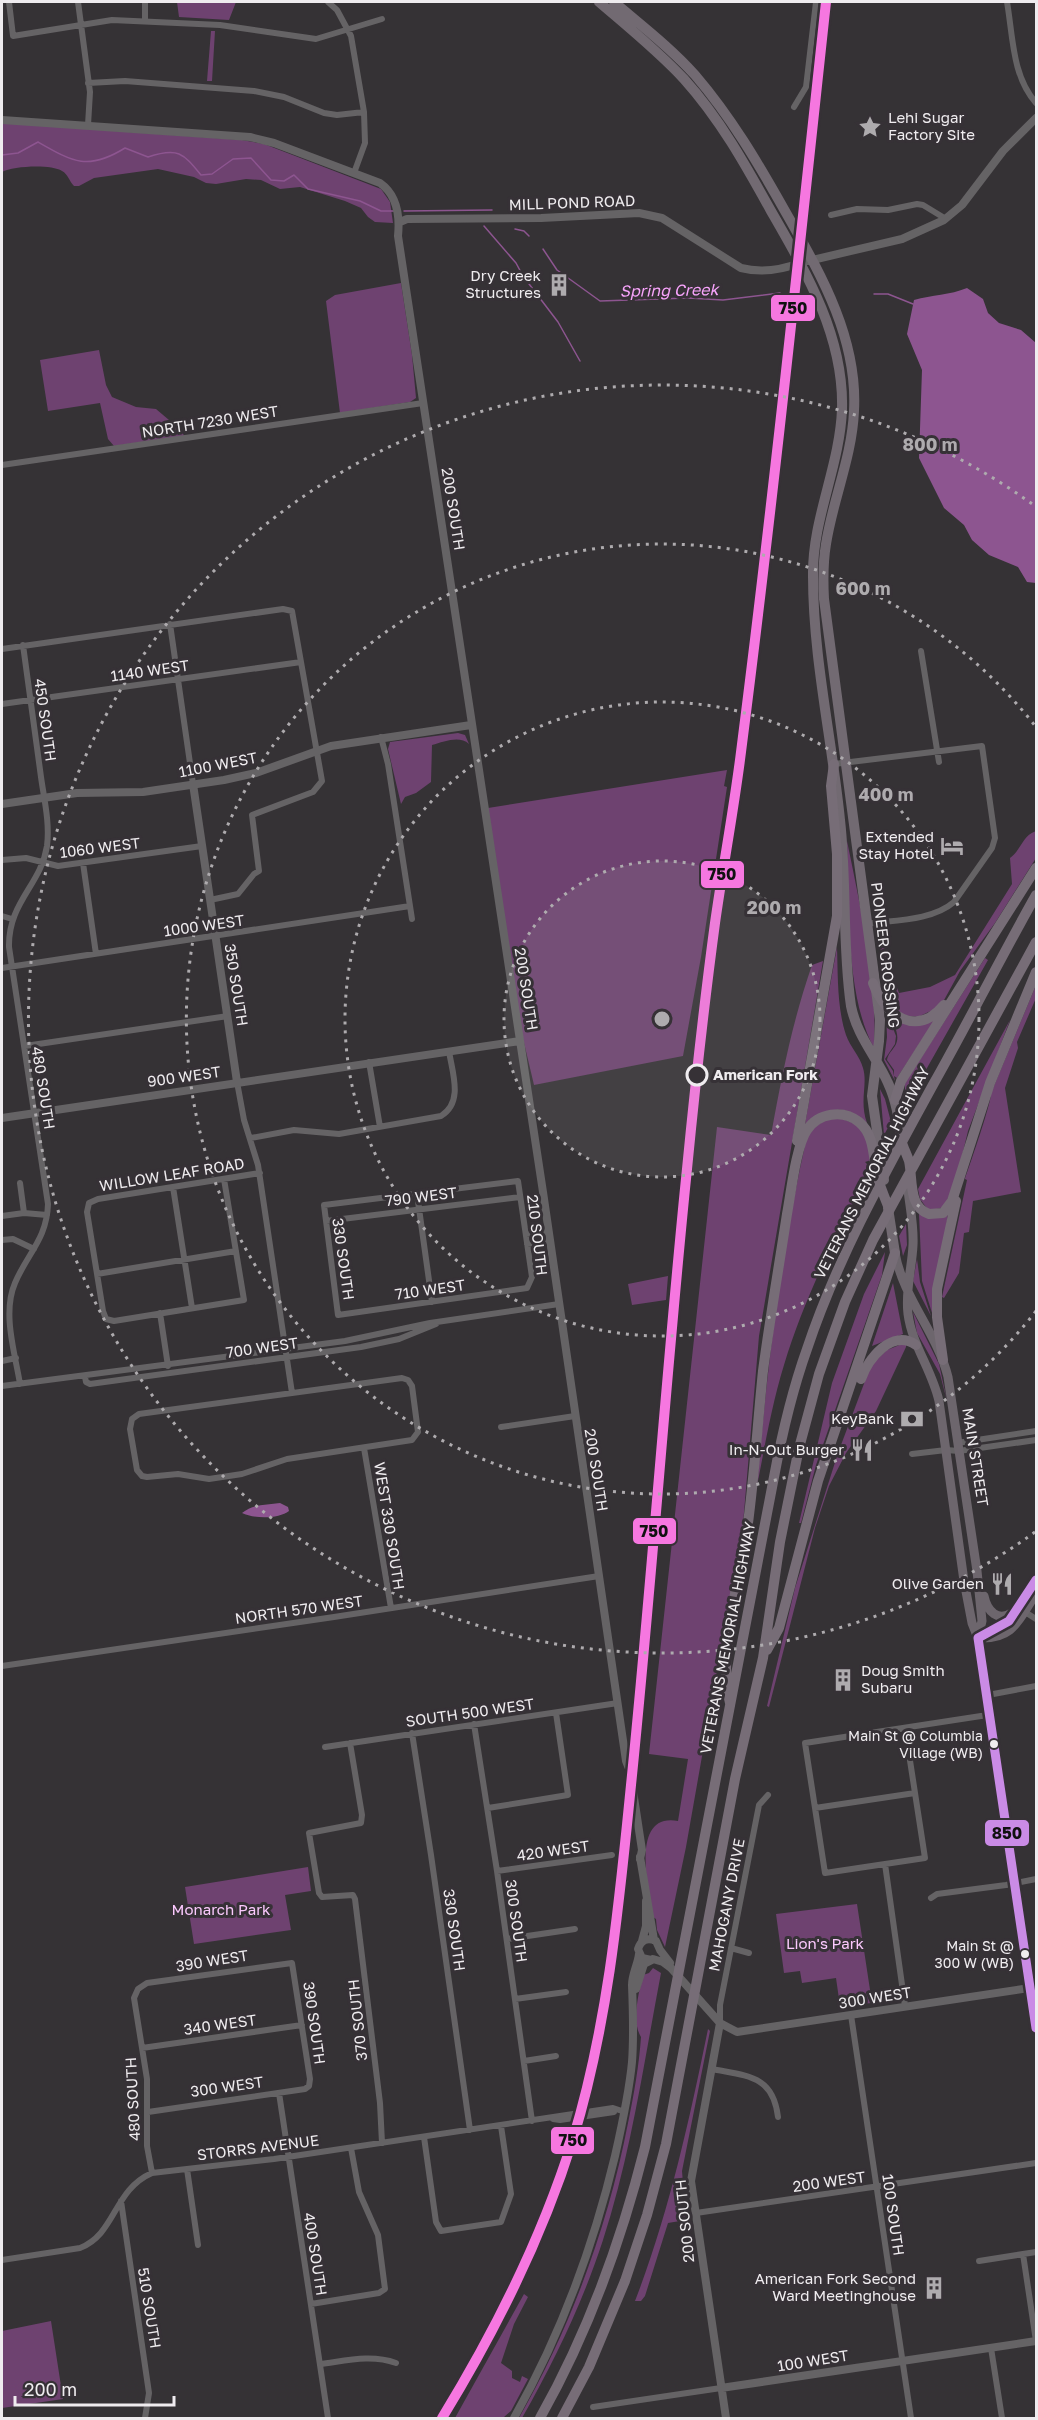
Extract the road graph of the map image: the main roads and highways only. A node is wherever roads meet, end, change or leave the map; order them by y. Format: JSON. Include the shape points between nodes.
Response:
{"nodes":[{"id":1,"x":598,"y":2,"type":"edge"},
{"id":2,"x":614,"y":2,"type":"edge"},
{"id":3,"x":1036,"y":118,"type":"edge"},
{"id":4,"x":812,"y":260,"type":"junction"},
{"id":5,"x":800,"y":263,"type":"junction"},
{"id":6,"x":834,"y":765,"type":"junction"},
{"id":7,"x":1036,"y":868,"type":"edge"},
{"id":8,"x":1036,"y":895,"type":"edge"},
{"id":9,"x":1036,"y":942,"type":"edge"},
{"id":10,"x":987,"y":947,"type":"junction"},
{"id":11,"x":1036,"y":972,"type":"edge"},
{"id":12,"x":873,"y":983,"type":"junction"},
{"id":13,"x":876,"y":1061,"type":"junction"},
{"id":14,"x":895,"y":1100,"type":"junction"},
{"id":15,"x":875,"y":1142,"type":"junction"},
{"id":16,"x":963,"y":1170,"type":"junction"},
{"id":17,"x":792,"y":1187,"type":"junction"},
{"id":18,"x":915,"y":1210,"type":"junction"},
{"id":19,"x":895,"y":1253,"type":"junction"},
{"id":20,"x":907,"y":1288,"type":"junction"},
{"id":21,"x":916,"y":1345,"type":"junction"},
{"id":22,"x":943,"y":1360,"type":"junction"},
{"id":23,"x":828,"y":1453,"type":"junction"},
{"id":24,"x":977,"y":1570,"type":"junction"},
{"id":25,"x":1036,"y":1580,"type":"edge"},
{"id":26,"x":1036,"y":1594,"type":"edge"},
{"id":27,"x":1022,"y":1609,"type":"junction"},
{"id":28,"x":978,"y":1638,"type":"junction"},
{"id":29,"x":763,"y":1658,"type":"junction"},
{"id":30,"x":730,"y":1707,"type":"junction"},
{"id":31,"x":1034,"y":1987,"type":"edge"},
{"id":32,"x":1036,"y":2028,"type":"edge"},
{"id":33,"x":540,"y":2418,"type":"edge"},
{"id":34,"x":562,"y":2418,"type":"edge"}],
"edges":[{"from":1,"to":5,"type":"highway","via":[[682,77],[700,99],[745,162]]},
{"from":2,"to":4,"type":"highway","name":"PIONEER CROSSING","via":[[693,73],[724,110],[756,158]]},
{"from":3,"to":4,"type":"main road","name":"MILL POND ROAD","via":[[946,219],[902,239]]},
{"from":4,"to":5,"type":"main road","name":"MILL POND ROAD"},
{"from":4,"to":12,"type":"highway","name":"PIONEER CROSSING","via":[[843,332],[853,381],[852,432],[823,571]]},
{"from":5,"to":6,"type":"highway","via":[[832,336],[842,382],[841,430],[818,527],[813,572],[815,638]]},
{"from":6,"to":13,"type":"highway","via":[[850,998],[860,1034]]},
{"from":6,"to":17,"type":"highway","via":[[831,786],[837,916]]},
{"from":7,"to":10,"type":"highway"},
{"from":8,"to":30,"type":"highway","name":"VETERANS MEMORIAL HIGHWAY","via":[[856,1232],[817,1322],[782,1438]]},
{"from":9,"to":29,"type":"highway","via":[[873,1240],[834,1328],[799,1448]]},
{"from":10,"to":12,"type":"highway","via":[[975,958],[940,1010],[923,1020],[908,1020],[892,1013]]},
{"from":10,"to":14,"type":"highway","via":[[901,1081]]},
{"from":11,"to":16,"type":"highway","via":[[990,1083]]},
{"from":12,"to":13,"type":"highway","name":"PIONEER CROSSING","via":[[880,1028]]},
{"from":13,"to":14,"type":"highway"},
{"from":13,"to":15,"type":"highway","via":[[872,1096]]},
{"from":14,"to":18,"type":"highway","via":[[909,1160]]},
{"from":15,"to":17,"type":"highway","via":[[855,1119],[834,1114],[818,1119],[804,1136]]},
{"from":15,"to":19,"type":"highway","name":"MAIN STREET","via":[[878,1178],[888,1206]]},
{"from":16,"to":18,"type":"highway","via":[[946,1211],[932,1215]]},
{"from":16,"to":22,"type":"highway","via":[[937,1289]]},
{"from":17,"to":30,"type":"highway","via":[[768,1333],[750,1513],[729,1640],[726,1689]]},
{"from":18,"to":20,"type":"main road","name":"MAIN STREET"},
{"from":19,"to":20,"type":"main road","name":"MAIN STREET"},
{"from":19,"to":23,"type":"highway"},
{"from":20,"to":21,"type":"main road","name":"MAIN STREET","via":[[908,1315]]},
{"from":20,"to":22,"type":"main road","name":"MAIN STREET"},
{"from":21,"to":23,"type":"highway","via":[[902,1340],[872,1356]]},
{"from":21,"to":28,"type":"main road","name":"MAIN STREET","via":[[936,1389],[964,1581]]},
{"from":22,"to":24,"type":"main road","name":"MAIN STREET"},
{"from":23,"to":29,"type":"highway","via":[[779,1628]]},
{"from":24,"to":27,"type":"main road","via":[[986,1605],[992,1613],[1006,1617]]},
{"from":24,"to":28,"type":"main road","name":"MAIN STREET","via":[[982,1621]]},
{"from":25,"to":27,"type":"main road"},
{"from":26,"to":27,"type":"main road"},
{"from":27,"to":28,"type":"main road","via":[[1004,1635]]},
{"from":28,"to":31,"type":"main road","name":"MAIN STREET"},
{"from":29,"to":34,"type":"highway","via":[[735,1779],[666,2144],[625,2281]]},
{"from":30,"to":33,"type":"highway","name":"VETERANS MEMORIAL HIGHWAY","via":[[645,2147],[622,2232],[588,2321]]},
{"from":31,"to":32,"type":"main road","name":"MAIN STREET"}]}
